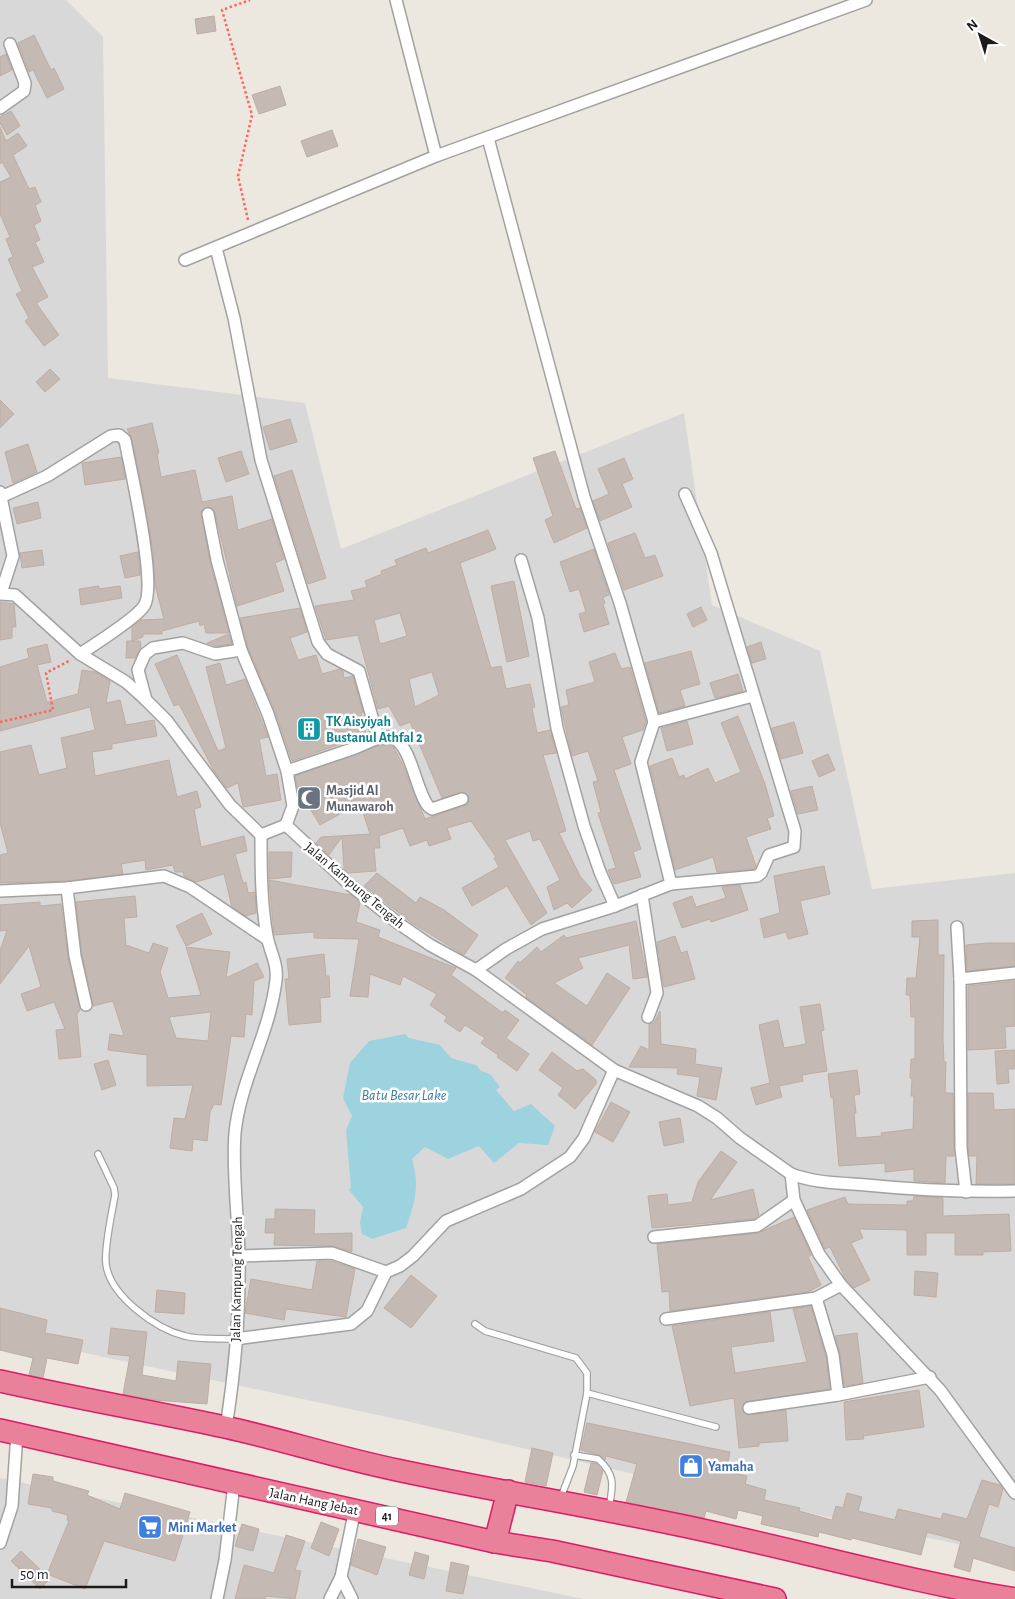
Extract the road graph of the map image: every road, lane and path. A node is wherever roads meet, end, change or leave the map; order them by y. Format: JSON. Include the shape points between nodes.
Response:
{"nodes":[{"id":1,"x":250,"y":0,"type":"edge"},
{"id":2,"x":396,"y":0,"type":"edge"},
{"id":3,"x":866,"y":0,"type":"edge"},
{"id":4,"x":10,"y":44,"type":"dead end"},
{"id":5,"x":0,"y":108,"type":"edge"},
{"id":6,"x":488,"y":138,"type":"junction"},
{"id":7,"x":436,"y":156,"type":"junction"},
{"id":8,"x":252,"y":234,"type":"junction"},
{"id":9,"x":216,"y":248,"type":"junction"},
{"id":10,"x":185,"y":260,"type":"dead end"},
{"id":11,"x":1,"y":494,"type":"edge"},
{"id":12,"x":685,"y":494,"type":"dead end"},
{"id":13,"x":208,"y":514,"type":"dead end"},
{"id":14,"x":520,"y":560,"type":"dead end"},
{"id":15,"x":0,"y":594,"type":"edge"},
{"id":16,"x":241,"y":650,"type":"junction"},
{"id":17,"x":80,"y":654,"type":"junction"},
{"id":18,"x":753,"y":696,"type":"junction"},
{"id":19,"x":146,"y":700,"type":"junction"},
{"id":20,"x":0,"y":722,"type":"edge"},
{"id":21,"x":654,"y":722,"type":"junction"},
{"id":22,"x":378,"y":738,"type":"junction"},
{"id":23,"x":287,"y":771,"type":"junction"},
{"id":24,"x":462,"y":798,"type":"dead end"},
{"id":25,"x":286,"y":826,"type":"junction"},
{"id":26,"x":261,"y":835,"type":"junction"},
{"id":27,"x":671,"y":884,"type":"junction"},
{"id":28,"x":67,"y":888,"type":"junction"},
{"id":29,"x":0,"y":891,"type":"edge"},
{"id":30,"x":642,"y":894,"type":"junction"},
{"id":31,"x":615,"y":906,"type":"junction"},
{"id":32,"x":957,"y":927,"type":"dead end"},
{"id":33,"x":267,"y":939,"type":"junction"},
{"id":34,"x":476,"y":970,"type":"junction"},
{"id":35,"x":1015,"y":973,"type":"edge"},
{"id":36,"x":960,"y":979,"type":"junction"},
{"id":37,"x":86,"y":1005,"type":"dead end"},
{"id":38,"x":648,"y":1017,"type":"dead end"},
{"id":39,"x":614,"y":1070,"type":"junction"},
{"id":40,"x":98,"y":1154,"type":"dead end"},
{"id":41,"x":791,"y":1174,"type":"junction"},
{"id":42,"x":1015,"y":1191,"type":"edge"},
{"id":43,"x":966,"y":1192,"type":"junction"},
{"id":44,"x":794,"y":1200,"type":"junction"},
{"id":45,"x":654,"y":1237,"type":"dead end"},
{"id":46,"x":239,"y":1256,"type":"junction"},
{"id":47,"x":386,"y":1272,"type":"junction"},
{"id":48,"x":841,"y":1285,"type":"junction"},
{"id":49,"x":816,"y":1298,"type":"junction"},
{"id":50,"x":666,"y":1319,"type":"dead end"},
{"id":51,"x":475,"y":1324,"type":"dead end"},
{"id":52,"x":235,"y":1338,"type":"junction"},
{"id":53,"x":930,"y":1377,"type":"junction"},
{"id":54,"x":0,"y":1381,"type":"edge"},
{"id":55,"x":587,"y":1393,"type":"junction"},
{"id":56,"x":838,"y":1395,"type":"junction"},
{"id":57,"x":749,"y":1408,"type":"dead end"},
{"id":58,"x":716,"y":1427,"type":"dead end"},
{"id":59,"x":226,"y":1428,"type":"junction"},
{"id":60,"x":8,"y":1431,"type":"edge"},
{"id":61,"x":574,"y":1455,"type":"junction"},
{"id":62,"x":234,"y":1484,"type":"junction"},
{"id":63,"x":508,"y":1491,"type":"junction"},
{"id":64,"x":1015,"y":1493,"type":"edge"},
{"id":65,"x":560,"y":1501,"type":"junction"},
{"id":66,"x":355,"y":1509,"type":"junction"},
{"id":67,"x":609,"y":1510,"type":"junction"},
{"id":68,"x":495,"y":1542,"type":"junction"},
{"id":69,"x":0,"y":1543,"type":"edge"},
{"id":70,"x":341,"y":1578,"type":"junction"},
{"id":71,"x":1015,"y":1598,"type":"edge"},
{"id":72,"x":217,"y":1599,"type":"edge"},
{"id":73,"x":330,"y":1599,"type":"edge"},
{"id":74,"x":352,"y":1599,"type":"edge"},
{"id":75,"x":775,"y":1599,"type":"edge"}],
"edges":[{"from":1,"to":8,"type":"path","via":[[222,10],[252,115],[238,176]]},
{"from":2,"to":7,"type":"street"},
{"from":3,"to":6,"type":"street"},
{"from":4,"to":5,"type":"street","via":[[25,83],[24,91]]},
{"from":6,"to":7,"type":"street"},
{"from":6,"to":21,"type":"street","via":[[584,497],[620,603]]},
{"from":7,"to":8,"type":"street"},
{"from":8,"to":9,"type":"street"},
{"from":9,"to":10,"type":"street"},
{"from":9,"to":22,"type":"street","via":[[234,318],[261,460],[318,642],[327,654],[359,671]]},
{"from":11,"to":15,"type":"street","via":[[14,556]]},
{"from":11,"to":17,"type":"street","via":[[47,476],[111,436],[119,435],[125,440],[148,564],[147,600],[139,611]]},
{"from":12,"to":18,"type":"street","via":[[711,554]]},
{"from":13,"to":16,"type":"street"},
{"from":14,"to":31,"type":"street","via":[[538,618],[557,728],[590,844]]},
{"from":15,"to":17,"type":"street","via":[[15,595]]},
{"from":16,"to":19,"type":"street","via":[[215,654],[183,643],[153,648],[138,670]]},
{"from":16,"to":23,"type":"street"},
{"from":17,"to":19,"type":"street","via":[[126,682]]},
{"from":17,"to":20,"type":"path","via":[[46,673],[53,710]]},
{"from":18,"to":21,"type":"street"},
{"from":18,"to":27,"type":"street","via":[[795,830],[794,847],[769,855],[757,876]]},
{"from":19,"to":26,"type":"street","via":[[167,721],[230,805]]},
{"from":21,"to":27,"type":"street","via":[[641,762]]},
{"from":22,"to":23,"type":"street"},
{"from":22,"to":24,"type":"street","via":[[391,737],[399,742],[429,807],[432,809]]},
{"from":23,"to":25,"type":"street","via":[[293,806]]},
{"from":25,"to":26,"type":"street"},
{"from":25,"to":34,"type":"street","name":"Jalan Kampung Tengah","via":[[350,885],[398,923]]},
{"from":26,"to":33,"type":"street","name":"Jalan Kampung Tengah","via":[[260,890]]},
{"from":27,"to":30,"type":"street"},
{"from":28,"to":29,"type":"street"},
{"from":28,"to":33,"type":"street","via":[[164,876],[172,878]]},
{"from":28,"to":37,"type":"street","via":[[75,956]]},
{"from":30,"to":31,"type":"street"},
{"from":30,"to":38,"type":"street","via":[[657,993]]},
{"from":31,"to":34,"type":"street","via":[[542,929]]},
{"from":32,"to":36,"type":"street"},
{"from":33,"to":46,"type":"street","name":"Jalan Kampung Tengah","via":[[275,958],[276,978],[271,1010],[241,1102],[235,1135]]},
{"from":34,"to":39,"type":"street","name":"Jalan Kampung Tengah"},
{"from":35,"to":36,"type":"street"},
{"from":36,"to":43,"type":"street","via":[[961,1148]]},
{"from":39,"to":41,"type":"street","name":"Jalan Kampung Tengah","via":[[698,1106]]},
{"from":39,"to":47,"type":"street","via":[[584,1138],[570,1157],[521,1189],[446,1221],[414,1256]]},
{"from":40,"to":52,"type":"lane","via":[[114,1188],[106,1263],[110,1280],[130,1303],[171,1332]]},
{"from":41,"to":43,"type":"street","name":"Jalan Kampung Tengah","via":[[814,1181]]},
{"from":41,"to":44,"type":"street"},
{"from":42,"to":43,"type":"street","name":"Jalan Kampung Tengah"},
{"from":44,"to":45,"type":"street","via":[[757,1226]]},
{"from":44,"to":48,"type":"street","via":[[819,1254]]},
{"from":46,"to":47,"type":"street","via":[[332,1253]]},
{"from":46,"to":52,"type":"street","name":"Jalan Kampung Tengah"},
{"from":47,"to":52,"type":"street","via":[[367,1311],[351,1324]]},
{"from":48,"to":49,"type":"street"},
{"from":48,"to":53,"type":"street"},
{"from":49,"to":50,"type":"street"},
{"from":49,"to":56,"type":"street","via":[[833,1355]]},
{"from":51,"to":55,"type":"lane","via":[[485,1331],[576,1358],[587,1373]]},
{"from":52,"to":59,"type":"street","name":"Jalan Kampung Tengah"},
{"from":53,"to":56,"type":"street"},
{"from":53,"to":64,"type":"street"},
{"from":54,"to":59,"type":"highway"},
{"from":55,"to":58,"type":"lane"},
{"from":55,"to":61,"type":"lane"},
{"from":56,"to":57,"type":"street"},
{"from":59,"to":63,"type":"highway","via":[[399,1471]]},
{"from":60,"to":62,"type":"highway","name":"Jalan Hang Jebat","number":"41"},
{"from":60,"to":69,"type":"street","via":[[12,1506]]},
{"from":61,"to":65,"type":"lane"},
{"from":61,"to":67,"type":"lane","via":[[598,1459],[612,1474]]},
{"from":62,"to":66,"type":"highway","name":"Jalan Hang Jebat","number":"41"},
{"from":62,"to":72,"type":"street"},
{"from":63,"to":65,"type":"highway"},
{"from":63,"to":68,"type":"highway"},
{"from":65,"to":67,"type":"highway"},
{"from":66,"to":68,"type":"highway","name":"Jalan Hang Jebat","number":"41"},
{"from":66,"to":70,"type":"street"},
{"from":67,"to":71,"type":"highway","via":[[961,1590]]},
{"from":68,"to":75,"type":"highway","name":"Jalan Hang Jebat","number":"41","via":[[552,1551]]},
{"from":70,"to":73,"type":"street"},
{"from":70,"to":74,"type":"street"}]}
